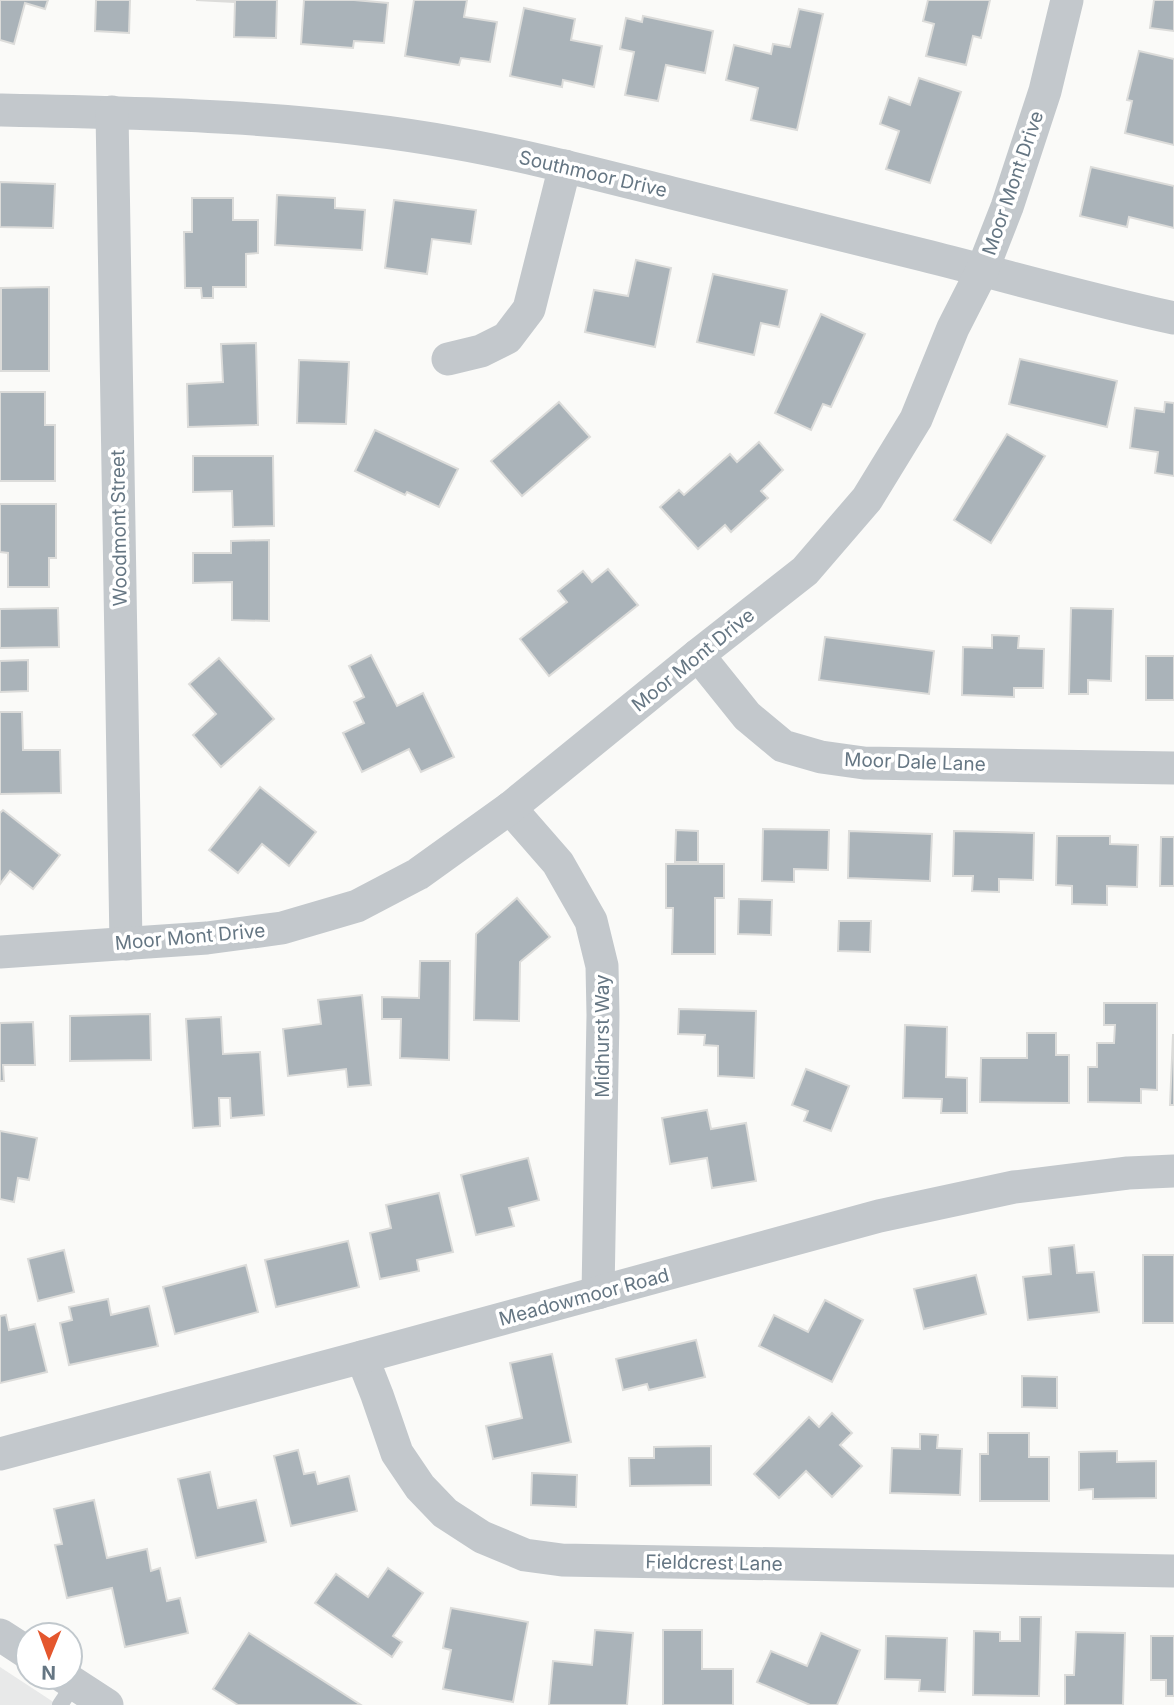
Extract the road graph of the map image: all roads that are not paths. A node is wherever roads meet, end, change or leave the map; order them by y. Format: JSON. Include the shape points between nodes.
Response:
{"nodes":[{"id":1,"x":1067,"y":0,"type":"edge"},
{"id":2,"x":0,"y":110,"type":"edge"},
{"id":3,"x":111,"y":113,"type":"junction"},
{"id":4,"x":565,"y":166,"type":"junction"},
{"id":5,"x":982,"y":271,"type":"junction"},
{"id":6,"x":1174,"y":318,"type":"edge"},
{"id":7,"x":448,"y":359,"type":"dead end"},
{"id":8,"x":698,"y":655,"type":"junction"},
{"id":9,"x":1174,"y":768,"type":"edge"},
{"id":10,"x":510,"y":808,"type":"junction"},
{"id":11,"x":126,"y":944,"type":"junction"},
{"id":12,"x":0,"y":952,"type":"edge"},
{"id":13,"x":1174,"y":1171,"type":"edge"},
{"id":14,"x":598,"y":1293,"type":"junction"},
{"id":15,"x":362,"y":1357,"type":"junction"},
{"id":16,"x":0,"y":1454,"type":"edge"},
{"id":17,"x":1174,"y":1571,"type":"edge"},
{"id":18,"x":71,"y":1691,"type":"edge"},
{"id":19,"x":107,"y":1705,"type":"edge"}],
"edges":[{"from":1,"to":5,"type":"street","name":"Moor Mont Drive","via":[[1045,91]]},
{"from":2,"to":3,"type":"street","name":"Southmoor Drive"},
{"from":3,"to":4,"type":"street","name":"Southmoor Drive","via":[[341,127],[454,143]]},
{"from":3,"to":11,"type":"street","name":"Woodmont Street"},
{"from":4,"to":5,"type":"street","name":"Southmoor Drive"},
{"from":4,"to":7,"type":"street","via":[[529,309],[507,338],[481,351]]},
{"from":5,"to":6,"type":"street","name":"Southmoor Drive"},
{"from":5,"to":8,"type":"street","name":"Moor Mont Drive","via":[[916,419],[867,499],[805,571]]},
{"from":8,"to":9,"type":"street","name":"Moor Dale Lane","via":[[747,716],[783,746],[821,757],[864,763]]},
{"from":8,"to":10,"type":"street","name":"Moor Mont Drive"},
{"from":10,"to":11,"type":"street","name":"Moor Mont Drive","via":[[418,874],[357,906],[282,928]]},
{"from":10,"to":14,"type":"street","name":"Midhurst Way","via":[[558,863],[591,921],[602,966]]},
{"from":11,"to":12,"type":"street","name":"Moor Mont Drive"},
{"from":13,"to":14,"type":"street","name":"Meadowmoor Road","via":[[1014,1187],[879,1216]]},
{"from":14,"to":15,"type":"street","name":"Meadowmoor Road"},
{"from":15,"to":16,"type":"street","name":"Meadowmoor Road"},
{"from":15,"to":17,"type":"street","name":"Fieldcrest Lane","via":[[397,1453],[420,1488],[463,1525],[525,1555],[575,1561]]},
{"from":18,"to":19,"type":"street"}]}
